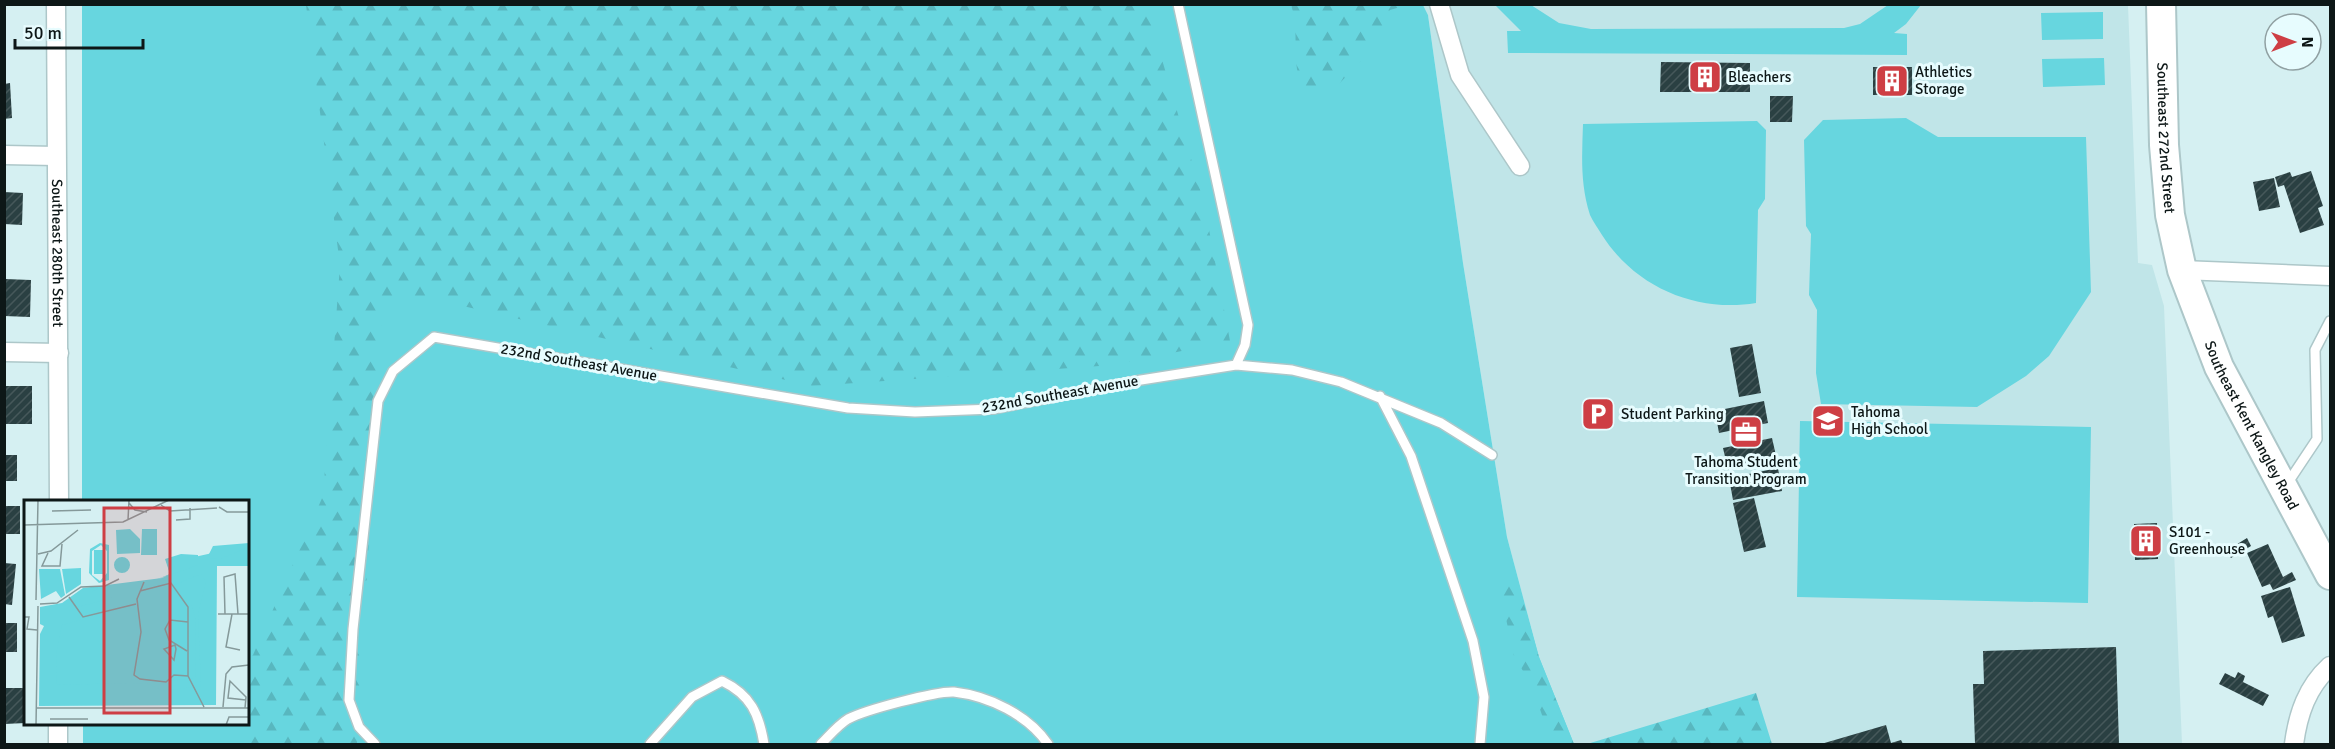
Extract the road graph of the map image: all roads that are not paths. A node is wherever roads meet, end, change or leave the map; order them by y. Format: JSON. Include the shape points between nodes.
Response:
{"nodes":[{"id":1,"x":56,"y":4,"type":"edge"},
{"id":2,"x":1178,"y":4,"type":"edge"},
{"id":3,"x":1439,"y":4,"type":"edge"},
{"id":4,"x":2160,"y":4,"type":"edge"},
{"id":5,"x":4,"y":155,"type":"edge"},
{"id":6,"x":56,"y":156,"type":"junction"},
{"id":7,"x":1520,"y":166,"type":"dead end"},
{"id":8,"x":2182,"y":270,"type":"junction"},
{"id":9,"x":2331,"y":276,"type":"edge"},
{"id":10,"x":2331,"y":321,"type":"edge"},
{"id":11,"x":4,"y":352,"type":"edge"},
{"id":12,"x":59,"y":353,"type":"junction"},
{"id":13,"x":1236,"y":365,"type":"junction"},
{"id":14,"x":1380,"y":396,"type":"junction"},
{"id":15,"x":1492,"y":455,"type":"dead end"},
{"id":16,"x":2284,"y":489,"type":"junction"},
{"id":17,"x":59,"y":500,"type":"edge"},
{"id":18,"x":2331,"y":575,"type":"edge"},
{"id":19,"x":2331,"y":666,"type":"edge"},
{"id":20,"x":58,"y":725,"type":"edge"},
{"id":21,"x":58,"y":744,"type":"edge"},
{"id":22,"x":375,"y":744,"type":"edge"},
{"id":23,"x":650,"y":744,"type":"edge"},
{"id":24,"x":764,"y":744,"type":"edge"},
{"id":25,"x":821,"y":744,"type":"edge"},
{"id":26,"x":1047,"y":744,"type":"edge"},
{"id":27,"x":1480,"y":744,"type":"edge"},
{"id":28,"x":2294,"y":744,"type":"edge"}],
"edges":[{"from":1,"to":6,"type":"street","name":"Southeast 280th Street"},
{"from":2,"to":13,"type":"lane","via":[[1248,325]]},
{"from":3,"to":7,"type":"street","via":[[1460,75]]},
{"from":4,"to":8,"type":"main road","name":"Southeast 272nd Street","via":[[2164,145],[2170,215]]},
{"from":5,"to":6,"type":"street"},
{"from":6,"to":12,"type":"street","name":"Southeast 280th Street"},
{"from":8,"to":9,"type":"street"},
{"from":8,"to":16,"type":"main road","name":"Southeast Kent Kangley Road","via":[[2219,367]]},
{"from":10,"to":16,"type":"lane","via":[[2315,350],[2317,439]]},
{"from":11,"to":12,"type":"street"},
{"from":12,"to":17,"type":"street","name":"Southeast 280th Street"},
{"from":13,"to":14,"type":"lane","name":"232nd Southeast Avenue","via":[[1292,370]]},
{"from":13,"to":22,"type":"lane","name":"232nd Southeast Avenue","via":[[993,409],[915,412],[848,408],[434,337],[393,371],[378,401],[352,629],[349,700],[359,728]]},
{"from":14,"to":15,"type":"lane","name":"232nd Southeast Avenue","via":[[1441,423]]},
{"from":14,"to":27,"type":"lane","via":[[1412,456],[1473,641],[1484,698]]},
{"from":16,"to":18,"type":"main road","name":"Southeast Kent Kangley Road"},
{"from":19,"to":28,"type":"street","via":[[2312,685]]},
{"from":20,"to":21,"type":"street"},
{"from":23,"to":24,"type":"lane","via":[[692,697],[722,681],[740,690],[760,719]]},
{"from":25,"to":26,"type":"lane","via":[[847,720],[953,692],[1004,706],[1040,733]]}]}
